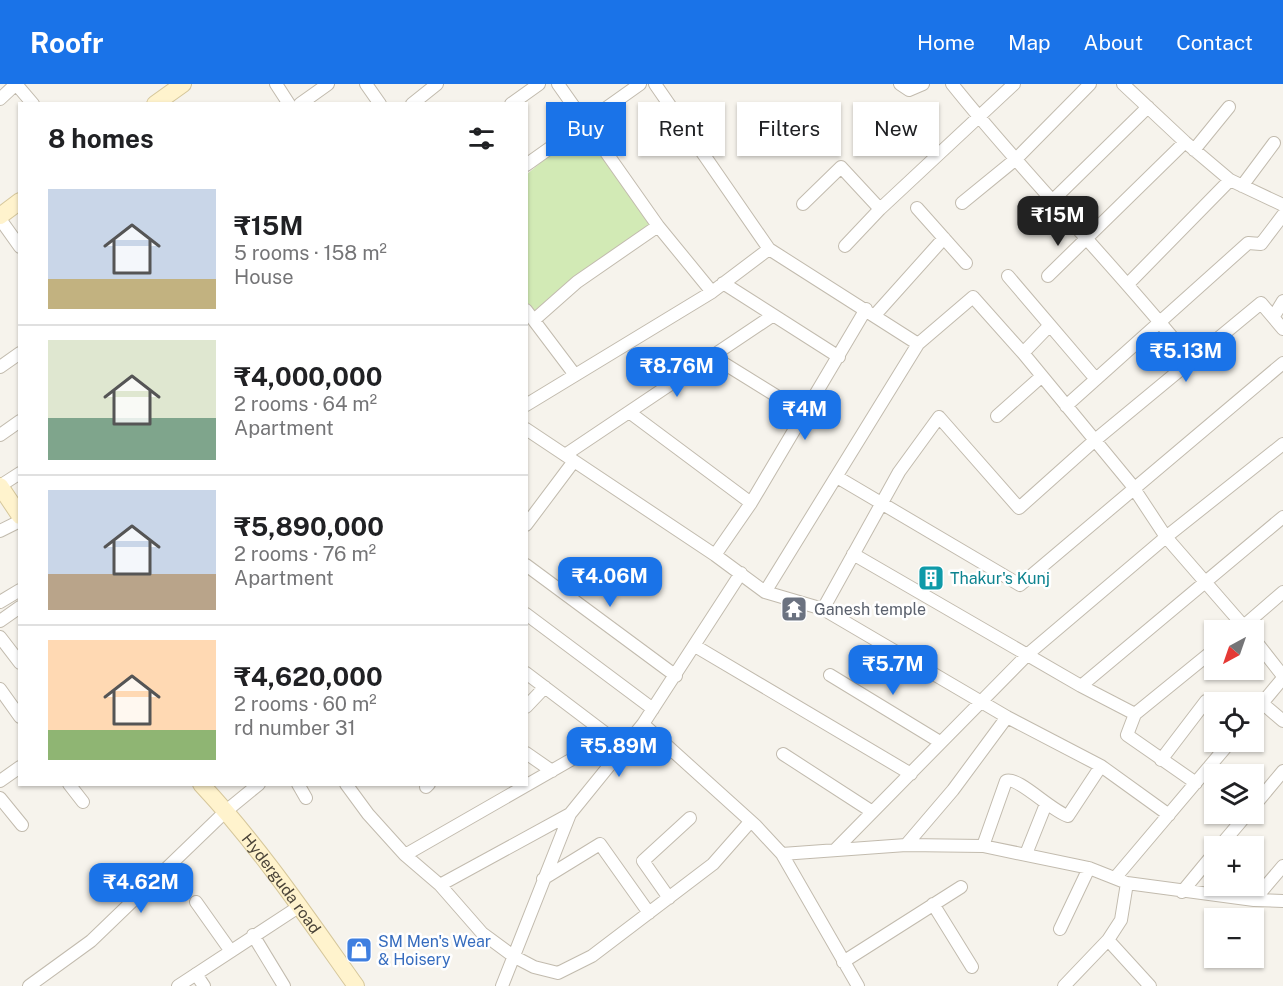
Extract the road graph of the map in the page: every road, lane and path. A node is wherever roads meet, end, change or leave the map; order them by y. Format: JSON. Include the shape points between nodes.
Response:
{"nodes":[{"id":1,"x":16,"y":84,"type":"edge"},
{"id":2,"x":183,"y":84,"type":"edge"},
{"id":3,"x":276,"y":84,"type":"edge"},
{"id":4,"x":327,"y":84,"type":"edge"},
{"id":5,"x":366,"y":84,"type":"edge"},
{"id":6,"x":437,"y":84,"type":"edge"},
{"id":7,"x":539,"y":84,"type":"edge"},
{"id":8,"x":558,"y":84,"type":"edge"},
{"id":9,"x":640,"y":84,"type":"edge"},
{"id":10,"x":655,"y":84,"type":"edge"},
{"id":11,"x":900,"y":84,"type":"edge"},
{"id":12,"x":923,"y":84,"type":"edge"},
{"id":13,"x":952,"y":84,"type":"edge"},
{"id":14,"x":1014,"y":84,"type":"edge"},
{"id":15,"x":1090,"y":84,"type":"edge"},
{"id":16,"x":1123,"y":84,"type":"edge"},
{"id":17,"x":0,"y":99,"type":"edge"},
{"id":18,"x":286,"y":99,"type":"edge"},
{"id":19,"x":31,"y":102,"type":"edge"},
{"id":20,"x":158,"y":102,"type":"edge"},
{"id":21,"x":303,"y":102,"type":"edge"},
{"id":22,"x":379,"y":102,"type":"edge"},
{"id":23,"x":414,"y":102,"type":"edge"},
{"id":24,"x":514,"y":102,"type":"edge"},
{"id":25,"x":571,"y":102,"type":"edge"},
{"id":26,"x":614,"y":102,"type":"edge"},
{"id":27,"x":1148,"y":107,"type":"junction"},
{"id":28,"x":1229,"y":107,"type":"dead end"},
{"id":29,"x":979,"y":117,"type":"junction"},
{"id":30,"x":1274,"y":142,"type":"dead end"},
{"id":31,"x":1189,"y":146,"type":"junction"},
{"id":32,"x":546,"y":151,"type":"edge"},
{"id":33,"x":610,"y":156,"type":"edge"},
{"id":34,"x":1016,"y":159,"type":"junction"},
{"id":35,"x":528,"y":164,"type":"edge"},
{"id":36,"x":1236,"y":183,"type":"junction"},
{"id":37,"x":1051,"y":202,"type":"junction"},
{"id":38,"x":18,"y":203,"type":"edge"},
{"id":39,"x":962,"y":203,"type":"dead end"},
{"id":40,"x":802,"y":204,"type":"dead end"},
{"id":41,"x":1283,"y":205,"type":"edge"},
{"id":42,"x":917,"y":208,"type":"dead end"},
{"id":43,"x":880,"y":209,"type":"junction"},
{"id":44,"x":1283,"y":215,"type":"edge"},
{"id":45,"x":0,"y":217,"type":"edge"},
{"id":46,"x":658,"y":226,"type":"junction"},
{"id":47,"x":944,"y":238,"type":"junction"},
{"id":48,"x":1088,"y":240,"type":"junction"},
{"id":49,"x":18,"y":244,"type":"edge"},
{"id":50,"x":844,"y":246,"type":"dead end"},
{"id":51,"x":769,"y":249,"type":"junction"},
{"id":52,"x":966,"y":263,"type":"dead end"},
{"id":53,"x":1008,"y":276,"type":"dead end"},
{"id":54,"x":1048,"y":276,"type":"dead end"},
{"id":55,"x":723,"y":283,"type":"junction"},
{"id":56,"x":1129,"y":284,"type":"junction"},
{"id":57,"x":712,"y":292,"type":"junction"},
{"id":58,"x":1283,"y":301,"type":"edge"},
{"id":59,"x":871,"y":312,"type":"junction"},
{"id":60,"x":530,"y":315,"type":"edge"},
{"id":61,"x":772,"y":316,"type":"junction"},
{"id":62,"x":1274,"y":316,"type":"junction"},
{"id":63,"x":1161,"y":322,"type":"junction"},
{"id":64,"x":1050,"y":325,"type":"junction"},
{"id":65,"x":1283,"y":329,"type":"edge"},
{"id":66,"x":918,"y":344,"type":"junction"},
{"id":67,"x":1023,"y":353,"type":"junction"},
{"id":68,"x":18,"y":354,"type":"edge"},
{"id":69,"x":712,"y":356,"type":"junction"},
{"id":70,"x":838,"y":357,"type":"junction"},
{"id":71,"x":1191,"y":360,"type":"junction"},
{"id":72,"x":1283,"y":363,"type":"edge"},
{"id":73,"x":0,"y":367,"type":"edge"},
{"id":74,"x":575,"y":375,"type":"junction"},
{"id":75,"x":1042,"y":376,"type":"junction"},
{"id":76,"x":1095,"y":378,"type":"junction"},
{"id":77,"x":528,"y":404,"type":"edge"},
{"id":78,"x":1066,"y":406,"type":"junction"},
{"id":79,"x":629,"y":412,"type":"junction"},
{"id":80,"x":804,"y":412,"type":"junction"},
{"id":81,"x":997,"y":416,"type":"dead end"},
{"id":82,"x":18,"y":423,"type":"edge"},
{"id":83,"x":528,"y":430,"type":"edge"},
{"id":84,"x":0,"y":435,"type":"edge"},
{"id":85,"x":1094,"y":441,"type":"junction"},
{"id":86,"x":1283,"y":444,"type":"edge"},
{"id":87,"x":569,"y":458,"type":"junction"},
{"id":88,"x":18,"y":474,"type":"edge"},
{"id":89,"x":837,"y":477,"type":"junction"},
{"id":90,"x":0,"y":486,"type":"edge"},
{"id":91,"x":1134,"y":488,"type":"junction"},
{"id":92,"x":751,"y":503,"type":"junction"},
{"id":93,"x":881,"y":503,"type":"junction"},
{"id":94,"x":18,"y":516,"type":"edge"},
{"id":95,"x":1283,"y":517,"type":"edge"},
{"id":96,"x":18,"y":520,"type":"edge"},
{"id":97,"x":528,"y":522,"type":"edge"},
{"id":98,"x":0,"y":531,"type":"edge"},
{"id":99,"x":1166,"y":537,"type":"junction"},
{"id":100,"x":853,"y":554,"type":"junction"},
{"id":101,"x":715,"y":555,"type":"junction"},
{"id":102,"x":528,"y":566,"type":"edge"},
{"id":103,"x":741,"y":573,"type":"junction"},
{"id":104,"x":1204,"y":583,"type":"junction"},
{"id":105,"x":18,"y":591,"type":"edge"},
{"id":106,"x":765,"y":592,"type":"junction"},
{"id":107,"x":1283,"y":592,"type":"edge"},
{"id":108,"x":0,"y":602,"type":"edge"},
{"id":109,"x":18,"y":608,"type":"edge"},
{"id":110,"x":823,"y":609,"type":"junction"},
{"id":111,"x":528,"y":615,"type":"edge"},
{"id":112,"x":1235,"y":620,"type":"edge"},
{"id":113,"x":1253,"y":620,"type":"edge"},
{"id":114,"x":0,"y":621,"type":"edge"},
{"id":115,"x":0,"y":638,"type":"edge"},
{"id":116,"x":695,"y":645,"type":"junction"},
{"id":117,"x":1264,"y":652,"type":"edge"},
{"id":118,"x":1028,"y":654,"type":"junction"},
{"id":119,"x":1204,"y":658,"type":"edge"},
{"id":120,"x":18,"y":660,"type":"edge"},
{"id":121,"x":528,"y":674,"type":"edge"},
{"id":122,"x":830,"y":675,"type":"dead end"},
{"id":123,"x":676,"y":676,"type":"junction"},
{"id":124,"x":1283,"y":677,"type":"edge"},
{"id":125,"x":1081,"y":686,"type":"junction"},
{"id":126,"x":545,"y":687,"type":"junction"},
{"id":127,"x":0,"y":689,"type":"edge"},
{"id":128,"x":1264,"y":701,"type":"edge"},
{"id":129,"x":982,"y":702,"type":"junction"},
{"id":130,"x":1204,"y":704,"type":"edge"},
{"id":131,"x":528,"y":705,"type":"edge"},
{"id":132,"x":1264,"y":705,"type":"edge"},
{"id":133,"x":653,"y":709,"type":"junction"},
{"id":134,"x":18,"y":714,"type":"edge"},
{"id":135,"x":1135,"y":714,"type":"junction"},
{"id":136,"x":1007,"y":717,"type":"junction"},
{"id":137,"x":1283,"y":721,"type":"edge"},
{"id":138,"x":643,"y":724,"type":"junction"},
{"id":139,"x":607,"y":735,"type":"junction"},
{"id":140,"x":940,"y":742,"type":"junction"},
{"id":141,"x":625,"y":748,"type":"junction"},
{"id":142,"x":1222,"y":752,"type":"edge"},
{"id":143,"x":528,"y":754,"type":"edge"},
{"id":144,"x":783,"y":754,"type":"dead end"},
{"id":145,"x":1161,"y":760,"type":"junction"},
{"id":146,"x":1101,"y":766,"type":"junction"},
{"id":147,"x":18,"y":768,"type":"edge"},
{"id":148,"x":552,"y":771,"type":"junction"},
{"id":149,"x":1283,"y":771,"type":"edge"},
{"id":150,"x":911,"y":774,"type":"junction"},
{"id":151,"x":0,"y":781,"type":"edge"},
{"id":152,"x":1196,"y":783,"type":"junction"},
{"id":153,"x":528,"y":785,"type":"edge"},
{"id":154,"x":71,"y":786,"type":"edge"},
{"id":155,"x":203,"y":786,"type":"edge"},
{"id":156,"x":257,"y":786,"type":"edge"},
{"id":157,"x":299,"y":786,"type":"edge"},
{"id":158,"x":347,"y":786,"type":"edge"},
{"id":159,"x":526,"y":786,"type":"edge"},
{"id":160,"x":1264,"y":794,"type":"edge"},
{"id":161,"x":0,"y":798,"type":"edge"},
{"id":162,"x":306,"y":798,"type":"dead end"},
{"id":163,"x":83,"y":802,"type":"dead end"},
{"id":164,"x":1046,"y":804,"type":"junction"},
{"id":165,"x":226,"y":811,"type":"junction"},
{"id":166,"x":872,"y":811,"type":"junction"},
{"id":167,"x":570,"y":814,"type":"junction"},
{"id":168,"x":1169,"y":815,"type":"junction"},
{"id":169,"x":690,"y":818,"type":"dead end"},
{"id":170,"x":750,"y":822,"type":"junction"},
{"id":171,"x":1239,"y":824,"type":"edge"},
{"id":172,"x":22,"y":825,"type":"dead end"},
{"id":173,"x":1228,"y":836,"type":"edge"},
{"id":174,"x":906,"y":845,"type":"junction"},
{"id":175,"x":983,"y":846,"type":"junction"},
{"id":176,"x":836,"y":849,"type":"junction"},
{"id":177,"x":782,"y":854,"type":"junction"},
{"id":178,"x":1026,"y":854,"type":"junction"},
{"id":179,"x":405,"y":855,"type":"junction"},
{"id":180,"x":1204,"y":865,"type":"edge"},
{"id":181,"x":1283,"y":866,"type":"edge"},
{"id":182,"x":1089,"y":868,"type":"junction"},
{"id":183,"x":1115,"y":878,"type":"junction"},
{"id":184,"x":543,"y":879,"type":"junction"},
{"id":185,"x":1127,"y":883,"type":"junction"},
{"id":186,"x":440,"y":885,"type":"junction"},
{"id":187,"x":961,"y":887,"type":"dead end"},
{"id":188,"x":1182,"y":892,"type":"junction"},
{"id":189,"x":669,"y":898,"type":"junction"},
{"id":190,"x":1254,"y":900,"type":"junction"},
{"id":191,"x":1283,"y":901,"type":"edge"},
{"id":192,"x":196,"y":902,"type":"dead end"},
{"id":193,"x":933,"y":904,"type":"junction"},
{"id":194,"x":300,"y":906,"type":"junction"},
{"id":195,"x":649,"y":913,"type":"junction"},
{"id":196,"x":1060,"y":929,"type":"dead end"},
{"id":197,"x":253,"y":935,"type":"junction"},
{"id":198,"x":1108,"y":940,"type":"junction"},
{"id":199,"x":230,"y":951,"type":"junction"},
{"id":200,"x":513,"y":956,"type":"junction"},
{"id":201,"x":843,"y":962,"type":"junction"},
{"id":202,"x":972,"y":967,"type":"dead end"},
{"id":203,"x":196,"y":974,"type":"junction"},
{"id":204,"x":29,"y":986,"type":"edge"},
{"id":205,"x":178,"y":986,"type":"edge"},
{"id":206,"x":204,"y":986,"type":"edge"},
{"id":207,"x":284,"y":986,"type":"edge"},
{"id":208,"x":356,"y":986,"type":"edge"},
{"id":209,"x":502,"y":986,"type":"edge"},
{"id":210,"x":858,"y":986,"type":"edge"},
{"id":211,"x":1064,"y":986,"type":"edge"},
{"id":212,"x":1150,"y":986,"type":"edge"}],
"edges":[{"from":1,"to":17,"type":"street"},
{"from":1,"to":19,"type":"street"},
{"from":2,"to":20,"type":"street"},
{"from":3,"to":18,"type":"street"},
{"from":4,"to":21,"type":"street"},
{"from":5,"to":22,"type":"street"},
{"from":6,"to":23,"type":"street"},
{"from":7,"to":24,"type":"street"},
{"from":8,"to":25,"type":"street"},
{"from":9,"to":26,"type":"street"},
{"from":10,"to":51,"type":"street"},
{"from":11,"to":12,"type":"street","via":[[909,90]]},
{"from":13,"to":29,"type":"street"},
{"from":14,"to":29,"type":"street"},
{"from":15,"to":34,"type":"street"},
{"from":16,"to":27,"type":"street"},
{"from":27,"to":31,"type":"street"},
{"from":27,"to":37,"type":"street"},
{"from":28,"to":31,"type":"street"},
{"from":29,"to":34,"type":"street"},
{"from":29,"to":43,"type":"street"},
{"from":30,"to":36,"type":"street"},
{"from":31,"to":36,"type":"street"},
{"from":31,"to":48,"type":"street"},
{"from":32,"to":35,"type":"street"},
{"from":33,"to":46,"type":"street"},
{"from":34,"to":37,"type":"street"},
{"from":34,"to":39,"type":"street"},
{"from":36,"to":41,"type":"street"},
{"from":36,"to":56,"type":"street"},
{"from":37,"to":48,"type":"street"},
{"from":38,"to":45,"type":"street"},
{"from":40,"to":43,"type":"street","via":[[841,167]]},
{"from":42,"to":47,"type":"street"},
{"from":43,"to":50,"type":"street"},
{"from":44,"to":63,"type":"street","via":[[1261,244],[1248,243]]},
{"from":45,"to":49,"type":"street"},
{"from":46,"to":57,"type":"street"},
{"from":46,"to":60,"type":"street"},
{"from":47,"to":52,"type":"street"},
{"from":47,"to":59,"type":"street"},
{"from":48,"to":54,"type":"street"},
{"from":48,"to":56,"type":"street"},
{"from":51,"to":55,"type":"street"},
{"from":51,"to":59,"type":"street"},
{"from":53,"to":64,"type":"street"},
{"from":55,"to":57,"type":"street"},
{"from":55,"to":61,"type":"street"},
{"from":56,"to":63,"type":"street"},
{"from":57,"to":74,"type":"street"},
{"from":58,"to":62,"type":"street"},
{"from":59,"to":66,"type":"street"},
{"from":59,"to":70,"type":"street"},
{"from":60,"to":74,"type":"street"},
{"from":61,"to":69,"type":"street"},
{"from":61,"to":70,"type":"street"},
{"from":62,"to":65,"type":"street"},
{"from":62,"to":71,"type":"street","via":[[1261,303]]},
{"from":63,"to":71,"type":"street"},
{"from":63,"to":76,"type":"street"},
{"from":64,"to":67,"type":"street"},
{"from":64,"to":76,"type":"street"},
{"from":66,"to":67,"type":"street","via":[[973,297]]},
{"from":66,"to":89,"type":"street"},
{"from":67,"to":75,"type":"street"},
{"from":68,"to":73,"type":"street"},
{"from":69,"to":79,"type":"street"},
{"from":69,"to":80,"type":"street"},
{"from":70,"to":80,"type":"street"},
{"from":71,"to":85,"type":"street"},
{"from":72,"to":91,"type":"street"},
{"from":74,"to":77,"type":"street"},
{"from":75,"to":78,"type":"street"},
{"from":75,"to":81,"type":"street"},
{"from":76,"to":78,"type":"street"},
{"from":78,"to":85,"type":"street"},
{"from":79,"to":87,"type":"street"},
{"from":79,"to":92,"type":"street"},
{"from":80,"to":92,"type":"street"},
{"from":82,"to":84,"type":"street"},
{"from":83,"to":87,"type":"street"},
{"from":85,"to":91,"type":"street"},
{"from":85,"to":93,"type":"street","via":[[1018,507],[939,417]]},
{"from":86,"to":99,"type":"street"},
{"from":87,"to":97,"type":"street"},
{"from":87,"to":101,"type":"street"},
{"from":88,"to":90,"type":"street"},
{"from":89,"to":93,"type":"street"},
{"from":89,"to":106,"type":"street"},
{"from":90,"to":94,"type":"street"},
{"from":91,"to":93,"type":"street","via":[[1020,585]]},
{"from":91,"to":99,"type":"street"},
{"from":92,"to":101,"type":"street"},
{"from":93,"to":100,"type":"street"},
{"from":95,"to":104,"type":"street"},
{"from":96,"to":98,"type":"street"},
{"from":99,"to":104,"type":"street"},
{"from":99,"to":118,"type":"street"},
{"from":100,"to":110,"type":"street"},
{"from":100,"to":118,"type":"street"},
{"from":101,"to":103,"type":"street"},
{"from":102,"to":123,"type":"street"},
{"from":103,"to":106,"type":"street"},
{"from":103,"to":116,"type":"street"},
{"from":104,"to":112,"type":"street"},
{"from":104,"to":125,"type":"street"},
{"from":105,"to":108,"type":"street"},
{"from":106,"to":110,"type":"street"},
{"from":107,"to":113,"type":"street"},
{"from":109,"to":114,"type":"street"},
{"from":110,"to":129,"type":"street"},
{"from":111,"to":133,"type":"street"},
{"from":115,"to":120,"type":"street"},
{"from":116,"to":123,"type":"street"},
{"from":116,"to":150,"type":"street"},
{"from":117,"to":124,"type":"street"},
{"from":118,"to":125,"type":"street"},
{"from":118,"to":129,"type":"street"},
{"from":119,"to":135,"type":"street"},
{"from":121,"to":126,"type":"street"},
{"from":122,"to":140,"type":"street"},
{"from":123,"to":133,"type":"street"},
{"from":124,"to":128,"type":"street"},
{"from":125,"to":135,"type":"street"},
{"from":126,"to":131,"type":"street"},
{"from":126,"to":139,"type":"street"},
{"from":127,"to":134,"type":"street"},
{"from":129,"to":136,"type":"street"},
{"from":129,"to":140,"type":"street"},
{"from":130,"to":145,"type":"street"},
{"from":132,"to":137,"type":"street"},
{"from":133,"to":138,"type":"street"},
{"from":135,"to":145,"type":"street","via":[[1127,735]]},
{"from":136,"to":146,"type":"street"},
{"from":136,"to":174,"type":"street"},
{"from":138,"to":141,"type":"street"},
{"from":138,"to":170,"type":"street"},
{"from":139,"to":141,"type":"street"},
{"from":139,"to":148,"type":"street"},
{"from":140,"to":150,"type":"street"},
{"from":141,"to":167,"type":"street"},
{"from":142,"to":152,"type":"street"},
{"from":143,"to":148,"type":"street"},
{"from":144,"to":166,"type":"street"},
{"from":145,"to":152,"type":"street"},
{"from":146,"to":164,"type":"street","via":[[1072,813],[1066,816]]},
{"from":146,"to":168,"type":"street"},
{"from":147,"to":151,"type":"street"},
{"from":148,"to":153,"type":"street"},
{"from":149,"to":160,"type":"street"},
{"from":150,"to":166,"type":"street"},
{"from":152,"to":168,"type":"street"},
{"from":154,"to":163,"type":"street"},
{"from":155,"to":165,"type":"street","name":"Hyderguda road"},
{"from":156,"to":165,"type":"street"},
{"from":157,"to":162,"type":"street"},
{"from":158,"to":179,"type":"street"},
{"from":159,"to":179,"type":"street"},
{"from":161,"to":172,"type":"street"},
{"from":164,"to":175,"type":"street","via":[[1017,781],[1006,781]]},
{"from":164,"to":178,"type":"street"},
{"from":165,"to":194,"type":"street","name":"Hyderguda road"},
{"from":165,"to":204,"type":"street","via":[[91,941]]},
{"from":166,"to":176,"type":"street"},
{"from":167,"to":184,"type":"street"},
{"from":167,"to":186,"type":"street"},
{"from":168,"to":183,"type":"street"},
{"from":169,"to":189,"type":"street","via":[[643,861]]},
{"from":170,"to":177,"type":"street"},
{"from":170,"to":189,"type":"street","via":[[713,864]]},
{"from":171,"to":173,"type":"street"},
{"from":174,"to":175,"type":"street"},
{"from":174,"to":176,"type":"street"},
{"from":175,"to":178,"type":"street"},
{"from":176,"to":177,"type":"street"},
{"from":177,"to":201,"type":"street"},
{"from":178,"to":182,"type":"street"},
{"from":179,"to":186,"type":"street"},
{"from":180,"to":188,"type":"street"},
{"from":181,"to":190,"type":"street"},
{"from":182,"to":183,"type":"street"},
{"from":182,"to":196,"type":"street"},
{"from":183,"to":185,"type":"street"},
{"from":184,"to":195,"type":"street","via":[[600,844]]},
{"from":184,"to":200,"type":"street"},
{"from":185,"to":188,"type":"street"},
{"from":185,"to":198,"type":"street","via":[[1121,920]]},
{"from":186,"to":200,"type":"street","via":[[482,933]]},
{"from":187,"to":193,"type":"street"},
{"from":188,"to":190,"type":"street"},
{"from":189,"to":195,"type":"street"},
{"from":190,"to":191,"type":"street"},
{"from":192,"to":199,"type":"street"},
{"from":193,"to":201,"type":"street"},
{"from":193,"to":202,"type":"street"},
{"from":194,"to":197,"type":"street"},
{"from":194,"to":208,"type":"street","name":"Hyderguda road"},
{"from":195,"to":200,"type":"street","via":[[592,956],[558,973]]},
{"from":197,"to":199,"type":"street"},
{"from":197,"to":207,"type":"street"},
{"from":198,"to":211,"type":"street"},
{"from":198,"to":212,"type":"street"},
{"from":199,"to":203,"type":"street"},
{"from":200,"to":209,"type":"street"},
{"from":201,"to":210,"type":"street"},
{"from":203,"to":205,"type":"street"},
{"from":203,"to":206,"type":"street"}]}
